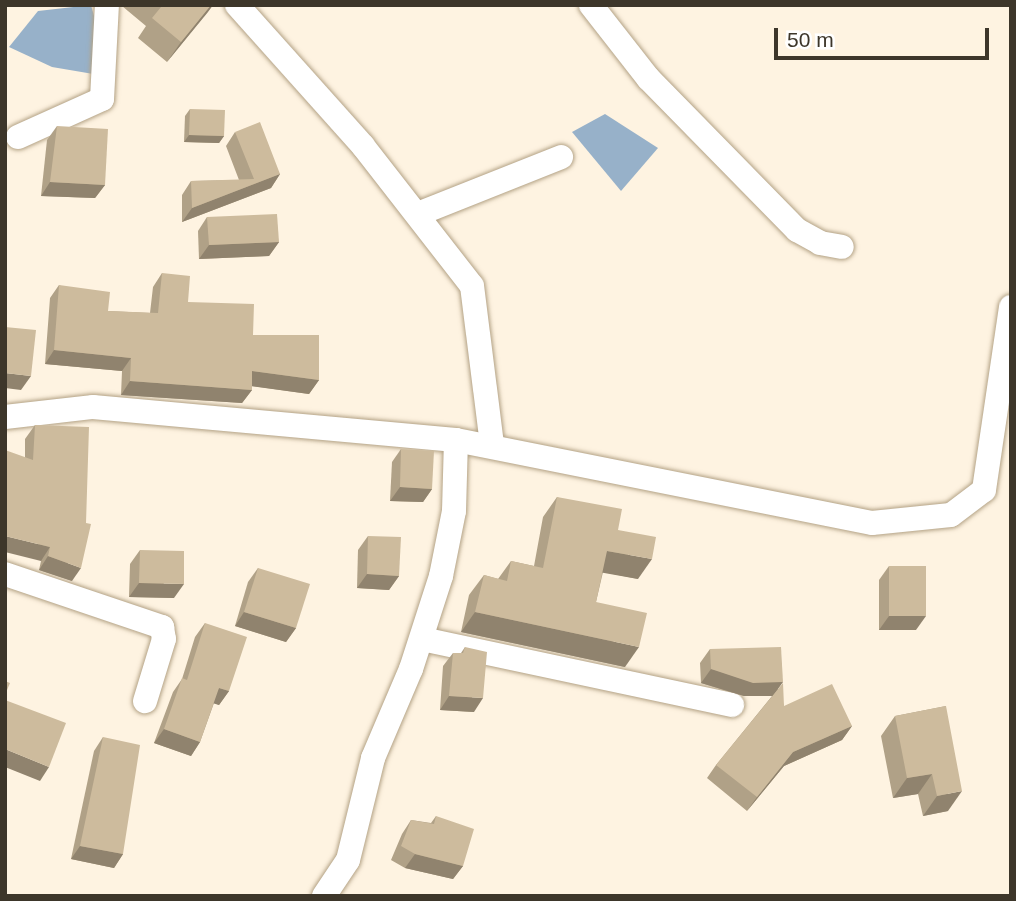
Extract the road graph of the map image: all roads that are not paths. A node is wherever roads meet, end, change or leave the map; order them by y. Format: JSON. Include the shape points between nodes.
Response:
{"nodes":[{"id":1,"x":107,"y":5,"type":"edge"},
{"id":2,"x":237,"y":5,"type":"edge"},
{"id":3,"x":591,"y":5,"type":"edge"},
{"id":4,"x":18,"y":137,"type":"dead end"},
{"id":5,"x":561,"y":157,"type":"dead end"},
{"id":6,"x":418,"y":214,"type":"junction"},
{"id":7,"x":831,"y":245,"type":"dead end"},
{"id":8,"x":1011,"y":307,"type":"edge"},
{"id":9,"x":5,"y":417,"type":"edge"},
{"id":10,"x":456,"y":440,"type":"junction"},
{"id":11,"x":492,"y":445,"type":"junction"},
{"id":12,"x":5,"y":574,"type":"edge"},
{"id":13,"x":422,"y":639,"type":"junction"},
{"id":14,"x":145,"y":701,"type":"dead end"},
{"id":15,"x":732,"y":705,"type":"dead end"},
{"id":16,"x":324,"y":896,"type":"edge"}],
"edges":[{"from":1,"to":4,"type":"street","via":[[102,99]]},
{"from":2,"to":6,"type":"street"},
{"from":3,"to":7,"type":"street","via":[[648,78],[797,230]]},
{"from":5,"to":6,"type":"street"},
{"from":6,"to":11,"type":"street","via":[[475,293]]},
{"from":8,"to":11,"type":"street","via":[[984,490],[951,515],[872,523]]},
{"from":9,"to":10,"type":"street","via":[[93,407]]},
{"from":10,"to":11,"type":"street"},
{"from":10,"to":13,"type":"street","via":[[454,511]]},
{"from":12,"to":14,"type":"street","via":[[162,627],[164,639]]},
{"from":13,"to":15,"type":"street"},
{"from":13,"to":16,"type":"street","via":[[373,758],[348,860]]}]}
